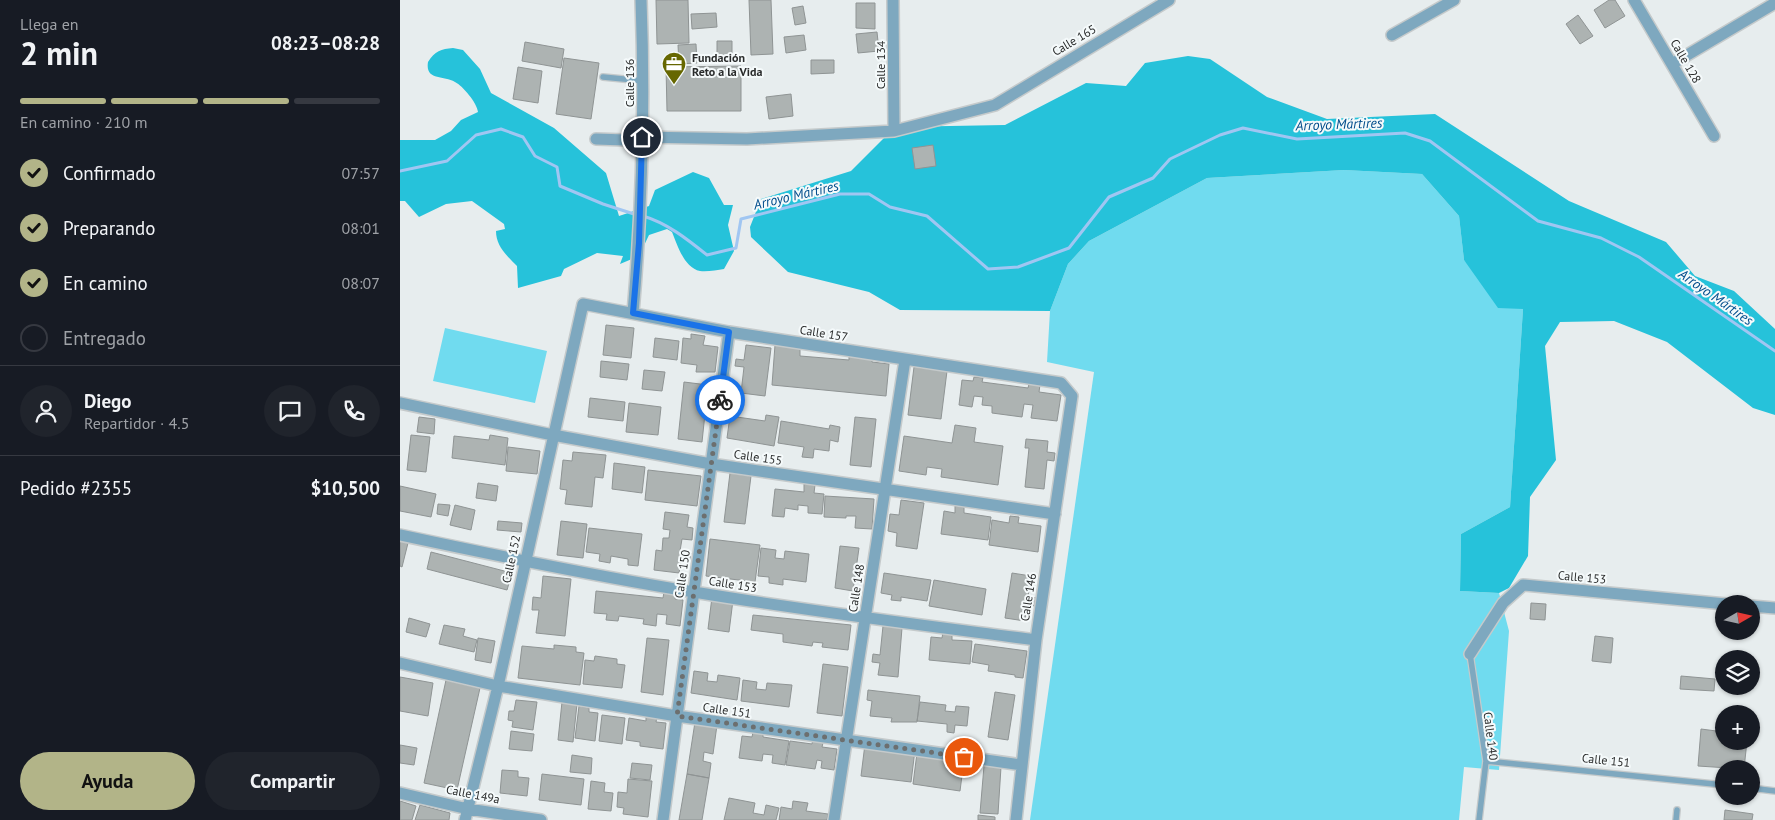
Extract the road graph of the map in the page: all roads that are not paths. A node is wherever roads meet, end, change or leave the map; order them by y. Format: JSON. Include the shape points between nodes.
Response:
{"nodes":[{"id":1,"x":641,"y":0,"type":"edge"},
{"id":2,"x":893,"y":0,"type":"edge"},
{"id":3,"x":1169,"y":0,"type":"edge"},
{"id":4,"x":1454,"y":0,"type":"edge"},
{"id":5,"x":1634,"y":0,"type":"edge"},
{"id":6,"x":1775,"y":3,"type":"edge"},
{"id":7,"x":1392,"y":35,"type":"dead end"},
{"id":8,"x":1672,"y":64,"type":"junction"},
{"id":9,"x":603,"y":77,"type":"dead end"},
{"id":10,"x":644,"y":81,"type":"junction"},
{"id":11,"x":894,"y":131,"type":"junction"},
{"id":12,"x":1714,"y":136,"type":"dead end"},
{"id":13,"x":642,"y":137,"type":"junction"},
{"id":14,"x":596,"y":139,"type":"dead end"},
{"id":15,"x":583,"y":304,"type":"joint"},
{"id":16,"x":633,"y":313,"type":"junction"},
{"id":17,"x":729,"y":332,"type":"junction"},
{"id":18,"x":905,"y":360,"type":"junction"},
{"id":19,"x":1060,"y":383,"type":"joint"},
{"id":20,"x":400,"y":403,"type":"edge"},
{"id":21,"x":553,"y":435,"type":"junction"},
{"id":22,"x":711,"y":464,"type":"junction"},
{"id":23,"x":885,"y":488,"type":"junction"},
{"id":24,"x":1055,"y":514,"type":"junction"},
{"id":25,"x":400,"y":535,"type":"edge"},
{"id":26,"x":525,"y":562,"type":"junction"},
{"id":27,"x":694,"y":592,"type":"junction"},
{"id":28,"x":1715,"y":603,"type":"edge"},
{"id":29,"x":1760,"y":607,"type":"edge"},
{"id":30,"x":1775,"y":608,"type":"edge"},
{"id":31,"x":865,"y":618,"type":"junction"},
{"id":32,"x":1036,"y":640,"type":"junction"},
{"id":33,"x":1470,"y":654,"type":"joint"},
{"id":34,"x":400,"y":663,"type":"edge"},
{"id":35,"x":498,"y":686,"type":"junction"},
{"id":36,"x":677,"y":716,"type":"junction"},
{"id":37,"x":846,"y":741,"type":"junction"},
{"id":38,"x":1486,"y":761,"type":"junction"},
{"id":39,"x":1022,"y":765,"type":"junction"},
{"id":40,"x":1715,"y":784,"type":"edge"},
{"id":41,"x":1760,"y":789,"type":"edge"},
{"id":42,"x":1775,"y":790,"type":"edge"},
{"id":43,"x":400,"y":793,"type":"edge"},
{"id":44,"x":1677,"y":810,"type":"dead end"},
{"id":45,"x":467,"y":814,"type":"edge"},
{"id":46,"x":541,"y":820,"type":"edge"},
{"id":47,"x":663,"y":820,"type":"edge"},
{"id":48,"x":834,"y":820,"type":"edge"},
{"id":49,"x":1016,"y":820,"type":"edge"},
{"id":50,"x":1480,"y":820,"type":"edge"},
{"id":51,"x":1676,"y":820,"type":"edge"}],
"edges":[{"from":1,"to":10,"type":"street","name":"Calle 136"},
{"from":2,"to":11,"type":"street","name":"Calle 134"},
{"from":3,"to":11,"type":"street","name":"Calle 165","via":[[994,105]]},
{"from":4,"to":7,"type":"street"},
{"from":5,"to":8,"type":"street","name":"Calle 128"},
{"from":6,"to":8,"type":"street"},
{"from":8,"to":12,"type":"street","name":"Calle 128"},
{"from":9,"to":10,"type":"lane"},
{"from":10,"to":13,"type":"street","name":"Calle 136"},
{"from":11,"to":13,"type":"street","name":"Calle 165","via":[[747,139]]},
{"from":13,"to":14,"type":"street","name":"Calle 165"},
{"from":13,"to":16,"type":"street","name":"Calle 136"},
{"from":15,"to":16,"type":"street","name":"Calle 157"},
{"from":15,"to":21,"type":"street","name":"Calle 152"},
{"from":16,"to":17,"type":"street","name":"Calle 157"},
{"from":17,"to":18,"type":"street","name":"Calle 157"},
{"from":17,"to":22,"type":"street","name":"Calle 150"},
{"from":18,"to":19,"type":"street","name":"Calle 157"},
{"from":18,"to":23,"type":"street","name":"Calle 148"},
{"from":19,"to":24,"type":"street","name":"Calle 146","via":[[1072,396]]},
{"from":20,"to":21,"type":"street","name":"Calle 155"},
{"from":21,"to":22,"type":"street","name":"Calle 155"},
{"from":21,"to":26,"type":"street","name":"Calle 152"},
{"from":22,"to":23,"type":"street","name":"Calle 155"},
{"from":22,"to":27,"type":"street","name":"Calle 150"},
{"from":23,"to":24,"type":"street","name":"Calle 155"},
{"from":23,"to":31,"type":"street","name":"Calle 148"},
{"from":24,"to":32,"type":"street","name":"Calle 146"},
{"from":25,"to":26,"type":"street","name":"Calle 153"},
{"from":26,"to":27,"type":"street","name":"Calle 153"},
{"from":26,"to":35,"type":"street","name":"Calle 152"},
{"from":27,"to":31,"type":"street","name":"Calle 153"},
{"from":27,"to":36,"type":"street","name":"Calle 150"},
{"from":28,"to":33,"type":"street","name":"Calle 153","via":[[1522,585],[1503,603]]},
{"from":29,"to":30,"type":"street"},
{"from":31,"to":32,"type":"street","name":"Calle 153"},
{"from":31,"to":37,"type":"street","name":"Calle 148"},
{"from":32,"to":39,"type":"street","name":"Calle 146"},
{"from":33,"to":38,"type":"lane","name":"Calle 140"},
{"from":34,"to":35,"type":"street","name":"Calle 151"},
{"from":35,"to":36,"type":"street","name":"Calle 151"},
{"from":35,"to":45,"type":"street","name":"Calle 152"},
{"from":36,"to":37,"type":"street","name":"Calle 151"},
{"from":36,"to":47,"type":"street","name":"Calle 150"},
{"from":37,"to":39,"type":"street","name":"Calle 151"},
{"from":37,"to":48,"type":"street","name":"Calle 148"},
{"from":38,"to":40,"type":"lane","name":"Calle 151"},
{"from":38,"to":50,"type":"lane","name":"Calle 140"},
{"from":39,"to":49,"type":"street","name":"Calle 146"},
{"from":41,"to":42,"type":"lane"},
{"from":43,"to":45,"type":"street","name":"Calle 149a"},
{"from":44,"to":51,"type":"lane"},
{"from":45,"to":46,"type":"street","name":"Calle 149a"}]}
